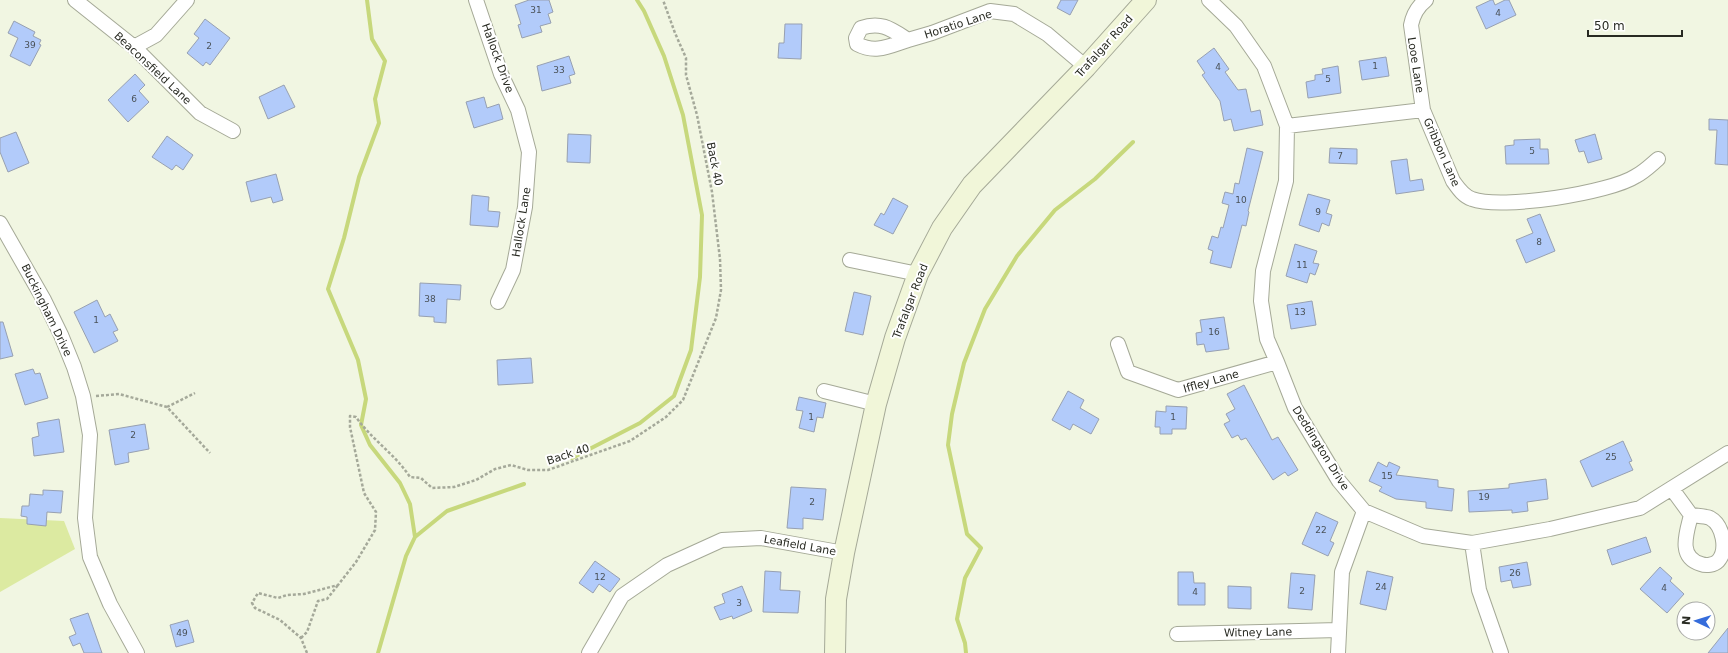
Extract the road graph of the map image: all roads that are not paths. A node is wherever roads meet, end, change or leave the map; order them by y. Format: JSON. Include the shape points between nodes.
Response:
{"nodes":[{"id":1,"x":75,"y":0,"type":"edge"},
{"id":2,"x":187,"y":0,"type":"edge"},
{"id":3,"x":476,"y":0,"type":"edge"},
{"id":4,"x":1146,"y":0,"type":"edge"},
{"id":5,"x":1209,"y":0,"type":"edge"},
{"id":6,"x":1426,"y":0,"type":"edge"},
{"id":7,"x":908,"y":40,"type":"dead end"},
{"id":8,"x":134,"y":47,"type":"junction"},
{"id":9,"x":1086,"y":67,"type":"junction"},
{"id":10,"x":1423,"y":110,"type":"junction"},
{"id":11,"x":1287,"y":126,"type":"junction"},
{"id":12,"x":233,"y":131,"type":"dead end"},
{"id":13,"x":526,"y":139,"type":"joint"},
{"id":14,"x":1658,"y":159,"type":"dead end"},
{"id":15,"x":0,"y":223,"type":"edge"},
{"id":16,"x":850,"y":260,"type":"dead end"},
{"id":17,"x":918,"y":274,"type":"junction"},
{"id":18,"x":498,"y":302,"type":"dead end"},
{"id":19,"x":1118,"y":344,"type":"dead end"},
{"id":20,"x":1277,"y":362,"type":"junction"},
{"id":21,"x":824,"y":391,"type":"dead end"},
{"id":22,"x":876,"y":404,"type":"junction"},
{"id":23,"x":1728,"y":453,"type":"edge"},
{"id":24,"x":1672,"y":490,"type":"junction"},
{"id":25,"x":1364,"y":511,"type":"junction"},
{"id":26,"x":1692,"y":514,"type":"dead end"},
{"id":27,"x":1472,"y":543,"type":"junction"},
{"id":28,"x":844,"y":553,"type":"junction"},
{"id":29,"x":1338,"y":630,"type":"junction"},
{"id":30,"x":1177,"y":634,"type":"dead end"},
{"id":31,"x":138,"y":653,"type":"edge"},
{"id":32,"x":589,"y":653,"type":"edge"},
{"id":33,"x":835,"y":653,"type":"edge"},
{"id":34,"x":1338,"y":653,"type":"edge"},
{"id":35,"x":1501,"y":653,"type":"edge"}],
"edges":[{"from":1,"to":8,"type":"street","name":"Beaconsfield Lane"},
{"from":2,"to":8,"type":"street","via":[[156,35]]},
{"from":3,"to":13,"type":"street","name":"Hallock Drive","via":[[501,74],[518,110]]},
{"from":4,"to":9,"type":"street","name":"Trafalgar Road"},
{"from":5,"to":11,"type":"street","name":"Deddington Drive","via":[[1236,26],[1264,66]]},
{"from":6,"to":10,"type":"street","name":"Looe Lane","via":[[1413,15],[1410,25]]},
{"from":7,"to":9,"type":"street","name":"Horatio Lane","via":[[990,11],[1014,14],[1046,34]]},
{"from":8,"to":12,"type":"street","name":"Beaconsfield Lane","via":[[200,113]]},
{"from":9,"to":17,"type":"street","name":"Trafalgar Road","via":[[972,185],[942,228]]},
{"from":10,"to":11,"type":"street","name":"Gribbon Lane"},
{"from":10,"to":14,"type":"street","name":"Gribbon Lane","via":[[1452,181],[1471,199],[1484,202],[1535,200],[1581,194],[1636,177]]},
{"from":11,"to":20,"type":"street","name":"Deddington Drive","via":[[1286,181],[1262,271],[1261,301],[1267,339]]},
{"from":13,"to":18,"type":"street","name":"Hallock Lane","via":[[529,152],[524,207],[513,270]]},
{"from":15,"to":31,"type":"street","name":"Buckingham Drive","via":[[44,300],[74,366],[90,435],[85,518],[90,557],[110,604]]},
{"from":16,"to":17,"type":"street"},
{"from":17,"to":22,"type":"street","name":"Trafalgar Road","via":[[895,338]]},
{"from":19,"to":20,"type":"street","name":"Iffley Lane","via":[[1128,372],[1178,390]]},
{"from":20,"to":25,"type":"street","name":"Deddington Drive","via":[[1295,408],[1339,481]]},
{"from":21,"to":22,"type":"street"},
{"from":22,"to":28,"type":"street","name":"Trafalgar Road"},
{"from":23,"to":24,"type":"street","name":"Deddington Drive"},
{"from":24,"to":26,"type":"street"},
{"from":24,"to":27,"type":"street","name":"Deddington Drive","via":[[1640,508],[1550,529]]},
{"from":25,"to":27,"type":"street","name":"Deddington Drive","via":[[1423,536]]},
{"from":25,"to":29,"type":"street","via":[[1342,572]]},
{"from":27,"to":35,"type":"street","via":[[1479,590]]},
{"from":28,"to":32,"type":"street","name":"Leafield Lane","via":[[761,538],[722,540],[667,565],[622,596]]},
{"from":28,"to":33,"type":"street","name":"Trafalgar Road","via":[[836,599]]},
{"from":29,"to":30,"type":"street","name":"Witney Lane"},
{"from":29,"to":34,"type":"street"}]}
